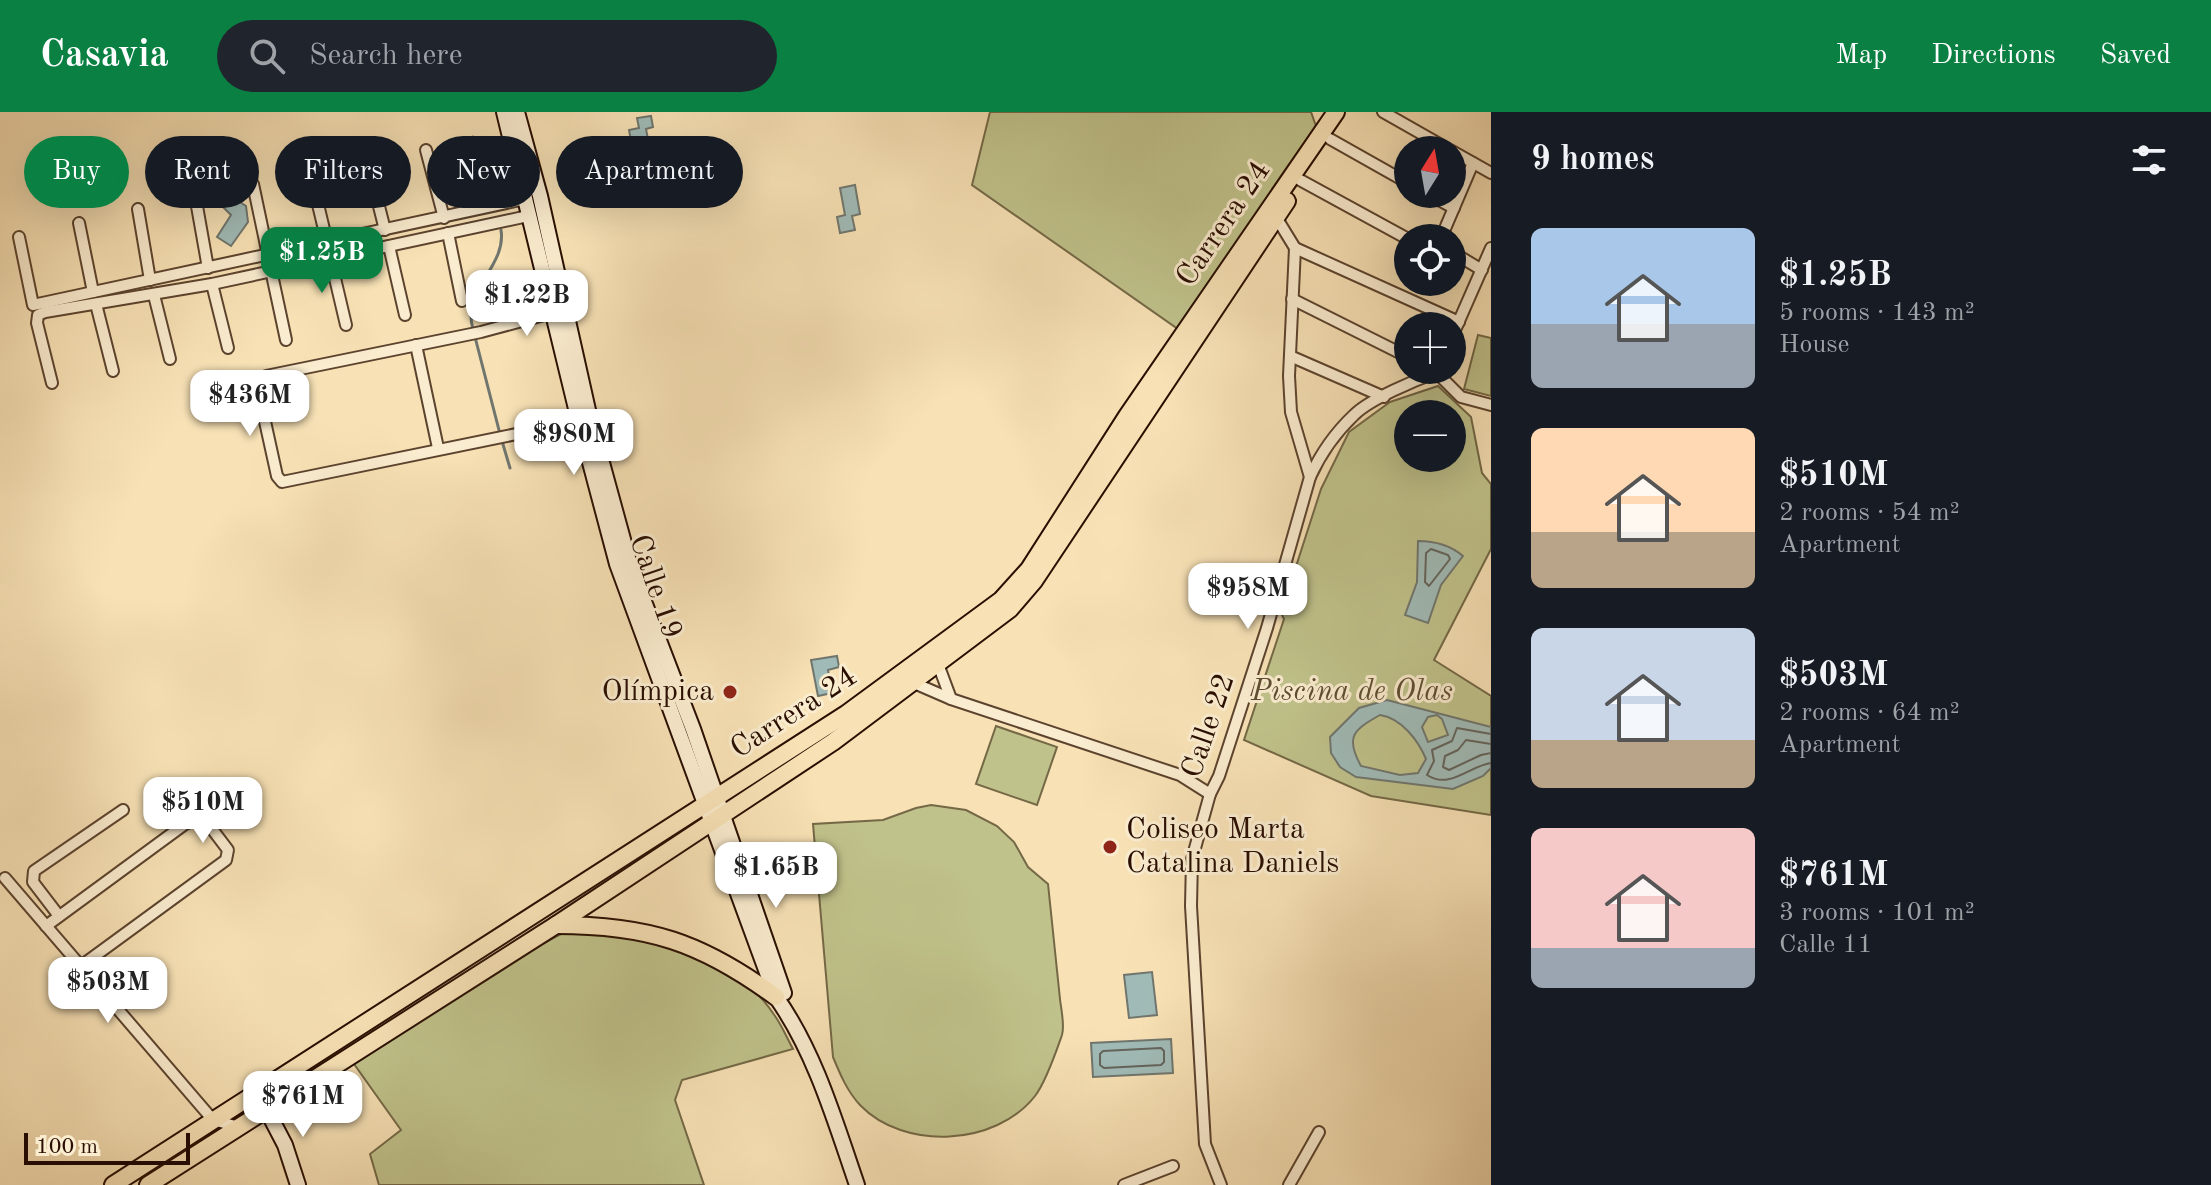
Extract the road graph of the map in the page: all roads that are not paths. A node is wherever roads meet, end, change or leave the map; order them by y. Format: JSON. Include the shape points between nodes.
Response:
{"nodes":[{"id":1,"x":504,"y":112,"type":"edge"},
{"id":2,"x":517,"y":112,"type":"edge"},
{"id":3,"x":1336,"y":112,"type":"edge"},
{"id":4,"x":1350,"y":112,"type":"edge"},
{"id":5,"x":1383,"y":112,"type":"edge"},
{"id":6,"x":512,"y":136,"type":"edge"},
{"id":7,"x":521,"y":136,"type":"edge"},
{"id":8,"x":1426,"y":136,"type":"edge"},
{"id":9,"x":1330,"y":139,"type":"junction"},
{"id":10,"x":426,"y":150,"type":"dead end"},
{"id":11,"x":1466,"y":159,"type":"edge"},
{"id":12,"x":1473,"y":163,"type":"junction"},
{"id":13,"x":1491,"y":173,"type":"edge"},
{"id":14,"x":1394,"y":175,"type":"edge"},
{"id":15,"x":1300,"y":180,"type":"junction"},
{"id":16,"x":1466,"y":180,"type":"edge"},
{"id":17,"x":197,"y":208,"type":"edge"},
{"id":18,"x":258,"y":208,"type":"edge"},
{"id":19,"x":319,"y":208,"type":"edge"},
{"id":20,"x":379,"y":208,"type":"edge"},
{"id":21,"x":488,"y":208,"type":"edge"},
{"id":22,"x":534,"y":208,"type":"edge"},
{"id":23,"x":1454,"y":208,"type":"edge"},
{"id":24,"x":138,"y":209,"type":"dead end"},
{"id":25,"x":536,"y":214,"type":"junction"},
{"id":26,"x":1276,"y":217,"type":"junction"},
{"id":27,"x":444,"y":218,"type":"junction"},
{"id":28,"x":79,"y":223,"type":"dead end"},
{"id":29,"x":1447,"y":224,"type":"edge"},
{"id":30,"x":385,"y":230,"type":"junction"},
{"id":31,"x":1394,"y":231,"type":"edge"},
{"id":32,"x":448,"y":233,"type":"junction"},
{"id":33,"x":19,"y":237,"type":"dead end"},
{"id":34,"x":327,"y":242,"type":"junction"},
{"id":35,"x":389,"y":246,"type":"junction"},
{"id":36,"x":1295,"y":248,"type":"junction"},
{"id":37,"x":1491,"y":248,"type":"edge"},
{"id":38,"x":268,"y":255,"type":"junction"},
{"id":39,"x":330,"y":257,"type":"junction"},
{"id":40,"x":1466,"y":260,"type":"edge"},
{"id":41,"x":208,"y":268,"type":"junction"},
{"id":42,"x":271,"y":270,"type":"junction"},
{"id":43,"x":1482,"y":270,"type":"junction"},
{"id":44,"x":150,"y":280,"type":"junction"},
{"id":45,"x":212,"y":284,"type":"junction"},
{"id":46,"x":93,"y":292,"type":"junction"},
{"id":47,"x":154,"y":295,"type":"junction"},
{"id":48,"x":1292,"y":299,"type":"junction"},
{"id":49,"x":462,"y":301,"type":"dead end"},
{"id":50,"x":96,"y":304,"type":"junction"},
{"id":51,"x":559,"y":311,"type":"junction"},
{"id":52,"x":1437,"y":312,"type":"edge"},
{"id":53,"x":1463,"y":312,"type":"edge"},
{"id":54,"x":405,"y":315,"type":"dead end"},
{"id":55,"x":346,"y":325,"type":"dead end"},
{"id":56,"x":286,"y":340,"type":"dead end"},
{"id":57,"x":416,"y":345,"type":"junction"},
{"id":58,"x":228,"y":348,"type":"dead end"},
{"id":59,"x":1394,"y":350,"type":"edge"},
{"id":60,"x":1290,"y":356,"type":"junction"},
{"id":61,"x":170,"y":359,"type":"dead end"},
{"id":62,"x":113,"y":371,"type":"dead end"},
{"id":63,"x":52,"y":383,"type":"dead end"},
{"id":64,"x":1406,"y":384,"type":"edge"},
{"id":65,"x":1449,"y":384,"type":"edge"},
{"id":66,"x":1384,"y":397,"type":"junction"},
{"id":67,"x":1491,"y":405,"type":"edge"},
{"id":68,"x":584,"y":420,"type":"junction"},
{"id":69,"x":438,"y":448,"type":"junction"},
{"id":70,"x":1310,"y":477,"type":"junction"},
{"id":71,"x":938,"y":664,"type":"junction"},
{"id":72,"x":914,"y":683,"type":"junction"},
{"id":73,"x":951,"y":699,"type":"junction"},
{"id":74,"x":1210,"y":794,"type":"junction"},
{"id":75,"x":710,"y":801,"type":"junction"},
{"id":76,"x":123,"y":810,"type":"dead end"},
{"id":77,"x":716,"y":818,"type":"junction"},
{"id":78,"x":5,"y":878,"type":"dead end"},
{"id":79,"x":746,"y":898,"type":"junction"},
{"id":80,"x":59,"y":916,"type":"junction"},
{"id":81,"x":556,"y":925,"type":"junction"},
{"id":82,"x":46,"y":926,"type":"junction"},
{"id":83,"x":81,"y":966,"type":"junction"},
{"id":84,"x":776,"y":997,"type":"junction"},
{"id":85,"x":789,"y":1016,"type":"junction"},
{"id":86,"x":256,"y":1092,"type":"junction"},
{"id":87,"x":267,"y":1109,"type":"junction"},
{"id":88,"x":213,"y":1120,"type":"junction"},
{"id":89,"x":239,"y":1127,"type":"junction"},
{"id":90,"x":1319,"y":1132,"type":"dead end"},
{"id":91,"x":1173,"y":1166,"type":"dead end"},
{"id":92,"x":113,"y":1185,"type":"edge"},
{"id":93,"x":148,"y":1185,"type":"edge"},
{"id":94,"x":298,"y":1185,"type":"edge"},
{"id":95,"x":857,"y":1185,"type":"edge"},
{"id":96,"x":1124,"y":1185,"type":"edge"},
{"id":97,"x":1221,"y":1185,"type":"edge"},
{"id":98,"x":1289,"y":1185,"type":"edge"}],
"edges":[{"from":1,"to":6,"type":"street","name":"Calle 19"},
{"from":2,"to":7,"type":"street","name":"Calle 19"},
{"from":3,"to":75,"type":"main road","name":"Carrera 24","via":[[1015,586],[906,671]]},
{"from":4,"to":9,"type":"main road","name":"Carrera 24"},
{"from":5,"to":8,"type":"street"},
{"from":9,"to":14,"type":"street"},
{"from":9,"to":15,"type":"main road","name":"Carrera 24"},
{"from":10,"to":27,"type":"street"},
{"from":11,"to":12,"type":"street"},
{"from":12,"to":13,"type":"street"},
{"from":12,"to":16,"type":"street"},
{"from":15,"to":26,"type":"main road","name":"Carrera 24"},
{"from":15,"to":31,"type":"street"},
{"from":17,"to":41,"type":"street"},
{"from":18,"to":38,"type":"street"},
{"from":19,"to":34,"type":"street"},
{"from":20,"to":30,"type":"street"},
{"from":21,"to":27,"type":"street"},
{"from":22,"to":25,"type":"street","name":"Calle 19"},
{"from":23,"to":29,"type":"street"},
{"from":24,"to":44,"type":"street"},
{"from":25,"to":32,"type":"street"},
{"from":25,"to":51,"type":"street","name":"Calle 19"},
{"from":26,"to":36,"type":"street"},
{"from":26,"to":71,"type":"main road","name":"Carrera 24","via":[[1034,581],[1010,609]]},
{"from":27,"to":30,"type":"street"},
{"from":28,"to":46,"type":"street"},
{"from":30,"to":34,"type":"street"},
{"from":32,"to":35,"type":"street"},
{"from":32,"to":49,"type":"street"},
{"from":33,"to":46,"type":"street","via":[[33,305]]},
{"from":34,"to":38,"type":"street"},
{"from":35,"to":39,"type":"street"},
{"from":35,"to":54,"type":"street"},
{"from":36,"to":48,"type":"street"},
{"from":36,"to":52,"type":"street"},
{"from":37,"to":43,"type":"street"},
{"from":38,"to":41,"type":"street"},
{"from":39,"to":42,"type":"street"},
{"from":39,"to":55,"type":"street"},
{"from":40,"to":43,"type":"street"},
{"from":41,"to":44,"type":"street"},
{"from":42,"to":45,"type":"street"},
{"from":42,"to":56,"type":"street"},
{"from":43,"to":53,"type":"street"},
{"from":44,"to":46,"type":"street"},
{"from":45,"to":47,"type":"street"},
{"from":45,"to":58,"type":"street"},
{"from":47,"to":50,"type":"street"},
{"from":47,"to":61,"type":"street"},
{"from":48,"to":59,"type":"street"},
{"from":48,"to":60,"type":"street"},
{"from":50,"to":62,"type":"street"},
{"from":50,"to":63,"type":"street","via":[[38,315]]},
{"from":51,"to":57,"type":"street"},
{"from":51,"to":68,"type":"street","name":"Calle 19"},
{"from":57,"to":69,"type":"street"},
{"from":57,"to":69,"type":"street","via":[[266,376],[258,381],[257,392],[282,482]]},
{"from":60,"to":66,"type":"street"},
{"from":60,"to":70,"type":"street","via":[[1291,412]]},
{"from":64,"to":66,"type":"street","name":"Calle 22"},
{"from":65,"to":67,"type":"street","via":[[1461,397]]},
{"from":66,"to":70,"type":"street","name":"Calle 22","via":[[1355,414]]},
{"from":68,"to":69,"type":"street"},
{"from":68,"to":75,"type":"street","name":"Calle 19","via":[[630,565],[693,729]]},
{"from":70,"to":74,"type":"street","name":"Calle 22","via":[[1267,628]]},
{"from":71,"to":72,"type":"main road","name":"Carrera 24"},
{"from":71,"to":73,"type":"street"},
{"from":72,"to":73,"type":"street"},
{"from":72,"to":77,"type":"main road","name":"Carrera 24"},
{"from":73,"to":74,"type":"street","via":[[1180,775]]},
{"from":74,"to":97,"type":"street","name":"Calle 22","via":[[1192,859],[1191,906],[1205,1144]]},
{"from":75,"to":77,"type":"street","name":"Calle 19"},
{"from":75,"to":86,"type":"main road","name":"Carrera 24"},
{"from":76,"to":80,"type":"street","via":[[34,871],[33,882]]},
{"from":77,"to":79,"type":"street","name":"Calle 19"},
{"from":77,"to":81,"type":"main road","name":"Carrera 24"},
{"from":78,"to":82,"type":"street"},
{"from":79,"to":84,"type":"street","name":"Calle 19"},
{"from":79,"to":85,"type":"street","name":"Calle 19"},
{"from":80,"to":82,"type":"street"},
{"from":80,"to":83,"type":"street","via":[[193,819],[206,821],[228,850],[226,860],[209,875]]},
{"from":81,"to":84,"type":"main road","via":[[650,932],[738,969]]},
{"from":81,"to":87,"type":"main road","name":"Carrera 24"},
{"from":82,"to":83,"type":"street"},
{"from":83,"to":88,"type":"street"},
{"from":84,"to":85,"type":"street","name":"Calle 19"},
{"from":85,"to":95,"type":"street","name":"Calle 19"},
{"from":86,"to":87,"type":"street"},
{"from":86,"to":88,"type":"main road","name":"Carrera 24"},
{"from":87,"to":89,"type":"main road","name":"Carrera 24"},
{"from":87,"to":94,"type":"street"},
{"from":88,"to":89,"type":"street"},
{"from":88,"to":92,"type":"main road","name":"Carrera 24"},
{"from":89,"to":93,"type":"main road","name":"Carrera 24"},
{"from":90,"to":98,"type":"street"},
{"from":91,"to":96,"type":"street"}]}
